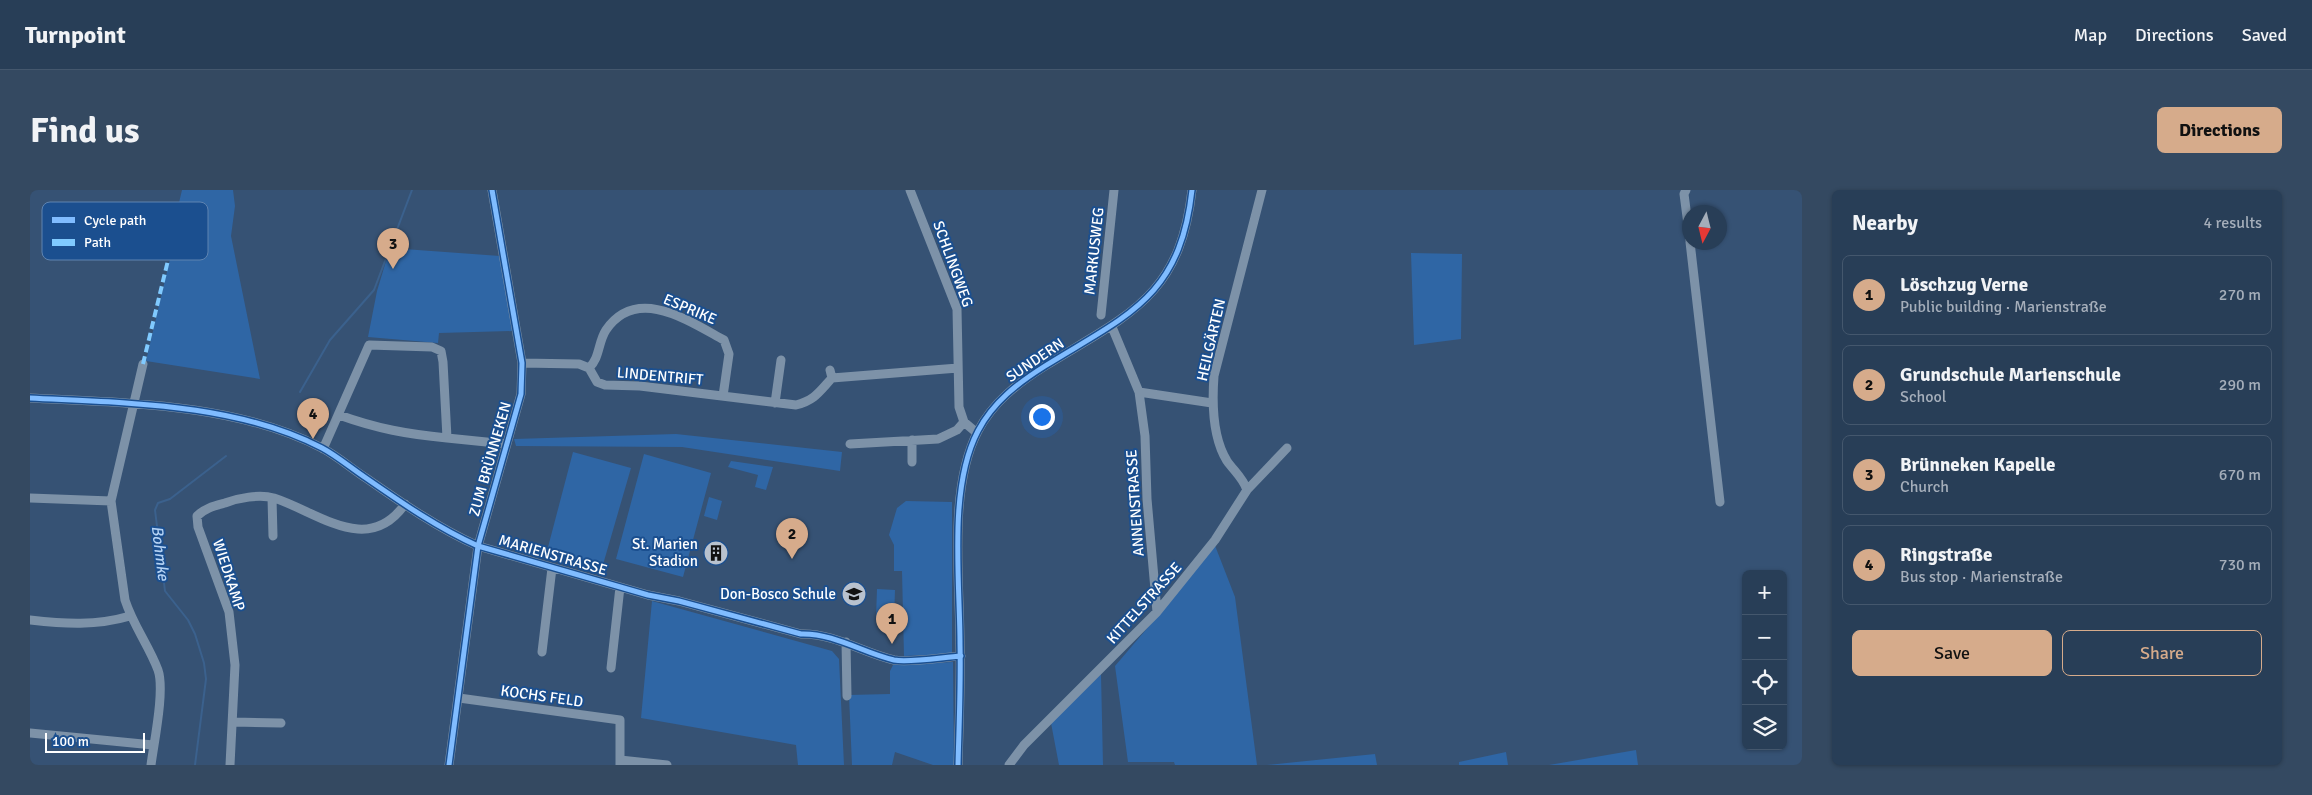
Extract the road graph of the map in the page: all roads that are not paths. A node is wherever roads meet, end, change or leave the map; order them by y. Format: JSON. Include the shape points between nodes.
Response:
{"nodes":[{"id":1,"x":492,"y":190,"type":"edge"},
{"id":2,"x":910,"y":190,"type":"edge"},
{"id":3,"x":1114,"y":190,"type":"edge"},
{"id":4,"x":1192,"y":190,"type":"edge"},
{"id":5,"x":1262,"y":190,"type":"edge"},
{"id":6,"x":1686,"y":190,"type":"edge"},
{"id":7,"x":1685,"y":205,"type":"edge"},
{"id":8,"x":1691,"y":250,"type":"edge"},
{"id":9,"x":1101,"y":315,"type":"dead end"},
{"id":10,"x":1112,"y":326,"type":"junction"},
{"id":11,"x":781,"y":360,"type":"dead end"},
{"id":12,"x":143,"y":364,"type":"dead end"},
{"id":13,"x":522,"y":364,"type":"junction"},
{"id":14,"x":589,"y":368,"type":"junction"},
{"id":15,"x":958,"y":368,"type":"junction"},
{"id":16,"x":1139,"y":392,"type":"junction"},
{"id":17,"x":723,"y":396,"type":"junction"},
{"id":18,"x":30,"y":398,"type":"edge"},
{"id":19,"x":132,"y":403,"type":"junction"},
{"id":20,"x":775,"y":403,"type":"junction"},
{"id":21,"x":1212,"y":403,"type":"junction"},
{"id":22,"x":339,"y":415,"type":"junction"},
{"id":23,"x":964,"y":422,"type":"junction"},
{"id":24,"x":977,"y":433,"type":"junction"},
{"id":25,"x":447,"y":438,"type":"junction"},
{"id":26,"x":912,"y":440,"type":"junction"},
{"id":27,"x":506,"y":444,"type":"junction"},
{"id":28,"x":850,"y":444,"type":"dead end"},
{"id":29,"x":1287,"y":448,"type":"dead end"},
{"id":30,"x":323,"y":449,"type":"junction"},
{"id":31,"x":912,"y":462,"type":"dead end"},
{"id":32,"x":1248,"y":490,"type":"junction"},
{"id":33,"x":30,"y":498,"type":"edge"},
{"id":34,"x":272,"y":498,"type":"junction"},
{"id":35,"x":111,"y":502,"type":"junction"},
{"id":36,"x":1720,"y":502,"type":"dead end"},
{"id":37,"x":405,"y":504,"type":"junction"},
{"id":38,"x":273,"y":536,"type":"dead end"},
{"id":39,"x":478,"y":546,"type":"junction"},
{"id":40,"x":552,"y":568,"type":"junction"},
{"id":41,"x":620,"y":587,"type":"junction"},
{"id":42,"x":1158,"y":612,"type":"junction"},
{"id":43,"x":130,"y":616,"type":"junction"},
{"id":44,"x":30,"y":620,"type":"edge"},
{"id":45,"x":846,"y":642,"type":"junction"},
{"id":46,"x":542,"y":652,"type":"dead end"},
{"id":47,"x":961,"y":656,"type":"junction"},
{"id":48,"x":611,"y":668,"type":"dead end"},
{"id":49,"x":846,"y":696,"type":"dead end"},
{"id":50,"x":459,"y":698,"type":"junction"},
{"id":51,"x":233,"y":722,"type":"junction"},
{"id":52,"x":281,"y":723,"type":"dead end"},
{"id":53,"x":30,"y":733,"type":"edge"},
{"id":54,"x":154,"y":745,"type":"junction"},
{"id":55,"x":620,"y":762,"type":"edge"},
{"id":56,"x":151,"y":765,"type":"edge"},
{"id":57,"x":230,"y":765,"type":"edge"},
{"id":58,"x":449,"y":765,"type":"edge"},
{"id":59,"x":667,"y":765,"type":"edge"},
{"id":60,"x":958,"y":765,"type":"edge"},
{"id":61,"x":1009,"y":765,"type":"edge"}],
"edges":[{"from":1,"to":13,"type":"street","name":"ZUM BRÜNNEKEN"},
{"from":2,"to":15,"type":"street","name":"SCHLINGWEG","via":[[957,309]]},
{"from":3,"to":9,"type":"street","name":"MARKUSWEG"},
{"from":4,"to":10,"type":"street","name":"SUNDERN","via":[[1185,231],[1169,268],[1150,295]]},
{"from":5,"to":21,"type":"street","name":"HEILGÄRTEN","via":[[1214,376]]},
{"from":6,"to":7,"type":"street"},
{"from":8,"to":36,"type":"street"},
{"from":10,"to":16,"type":"street","name":"ANNENSTRASSE"},
{"from":10,"to":24,"type":"street","name":"SUNDERN","via":[[1012,389],[995,405]]},
{"from":11,"to":20,"type":"street"},
{"from":12,"to":19,"type":"street"},
{"from":13,"to":14,"type":"street","via":[[579,364]]},
{"from":13,"to":27,"type":"street","name":"ZUM BRÜNNEKEN","via":[[521,394]]},
{"from":14,"to":17,"type":"street","name":"LINDENTRIFT","via":[[597,382],[605,386],[640,386]]},
{"from":14,"to":17,"type":"street","name":"ESPRIKE","via":[[595,362],[606,330],[617,318],[648,307],[663,309],[724,340],[729,354]]},
{"from":15,"to":20,"type":"street","name":"LINDENTRIFT","via":[[831,374],[818,395],[808,402],[796,405]]},
{"from":15,"to":23,"type":"street","name":"SCHLINGWEG","via":[[959,407]]},
{"from":16,"to":21,"type":"street"},
{"from":16,"to":42,"type":"street","name":"ANNENSTRASSE"},
{"from":17,"to":20,"type":"street","name":"LINDENTRIFT"},
{"from":18,"to":19,"type":"street","name":"MARIENSTRASSE"},
{"from":19,"to":30,"type":"street","name":"MARIENSTRASSE","via":[[219,415],[276,428]]},
{"from":19,"to":35,"type":"street"},
{"from":21,"to":32,"type":"street","name":"HEILGÄRTEN","via":[[1220,447]]},
{"from":22,"to":25,"type":"street","via":[[405,434]]},
{"from":22,"to":25,"type":"street","via":[[369,345],[432,347],[441,351],[444,362]]},
{"from":22,"to":30,"type":"street"},
{"from":23,"to":24,"type":"street"},
{"from":23,"to":26,"type":"street","via":[[950,435]]},
{"from":24,"to":47,"type":"street","name":"SUNDERN","via":[[959,493]]},
{"from":25,"to":27,"type":"street"},
{"from":26,"to":28,"type":"street"},
{"from":26,"to":31,"type":"street"},
{"from":27,"to":39,"type":"street","name":"ZUM BRÜNNEKEN"},
{"from":29,"to":32,"type":"street","name":"KITTELSTRASSE"},
{"from":30,"to":37,"type":"street","name":"MARIENSTRASSE"},
{"from":32,"to":42,"type":"street","name":"KITTELSTRASSE","via":[[1215,540]]},
{"from":33,"to":35,"type":"street"},
{"from":34,"to":37,"type":"street","name":"WIEDKAMP","via":[[332,524],[354,529],[378,528],[395,519]]},
{"from":34,"to":38,"type":"street"},
{"from":34,"to":51,"type":"street","name":"WIEDKAMP","via":[[238,498],[203,510],[198,516],[198,527],[229,612],[234,665]]},
{"from":35,"to":43,"type":"street"},
{"from":37,"to":39,"type":"street","name":"MARIENSTRASSE","via":[[455,536]]},
{"from":39,"to":40,"type":"street","name":"MARIENSTRASSE"},
{"from":39,"to":50,"type":"street","name":"ZUM BRÜNNEKEN"},
{"from":40,"to":41,"type":"street","name":"MARIENSTRASSE"},
{"from":40,"to":46,"type":"street","name":"MARIENSTRASSE"},
{"from":41,"to":45,"type":"street","name":"MARIENSTRASSE","via":[[801,634]]},
{"from":41,"to":48,"type":"street","name":"MARIENSTRASSE"},
{"from":42,"to":61,"type":"street","name":"KITTELSTRASSE","via":[[1024,745]]},
{"from":43,"to":44,"type":"street","via":[[85,624]]},
{"from":43,"to":54,"type":"street","via":[[158,671],[160,687]]},
{"from":45,"to":47,"type":"street","name":"MARIENSTRASSE","via":[[897,661]]},
{"from":45,"to":49,"type":"street"},
{"from":47,"to":60,"type":"street","name":"SUNDERN"},
{"from":50,"to":55,"type":"street","name":"KOCHS FELD","via":[[620,720]]},
{"from":50,"to":58,"type":"street","name":"ZUM BRÜNNEKEN"},
{"from":51,"to":52,"type":"street"},
{"from":51,"to":57,"type":"street","name":"WIEDKAMP"},
{"from":53,"to":54,"type":"street"},
{"from":54,"to":56,"type":"street"},
{"from":55,"to":59,"type":"street"}]}
